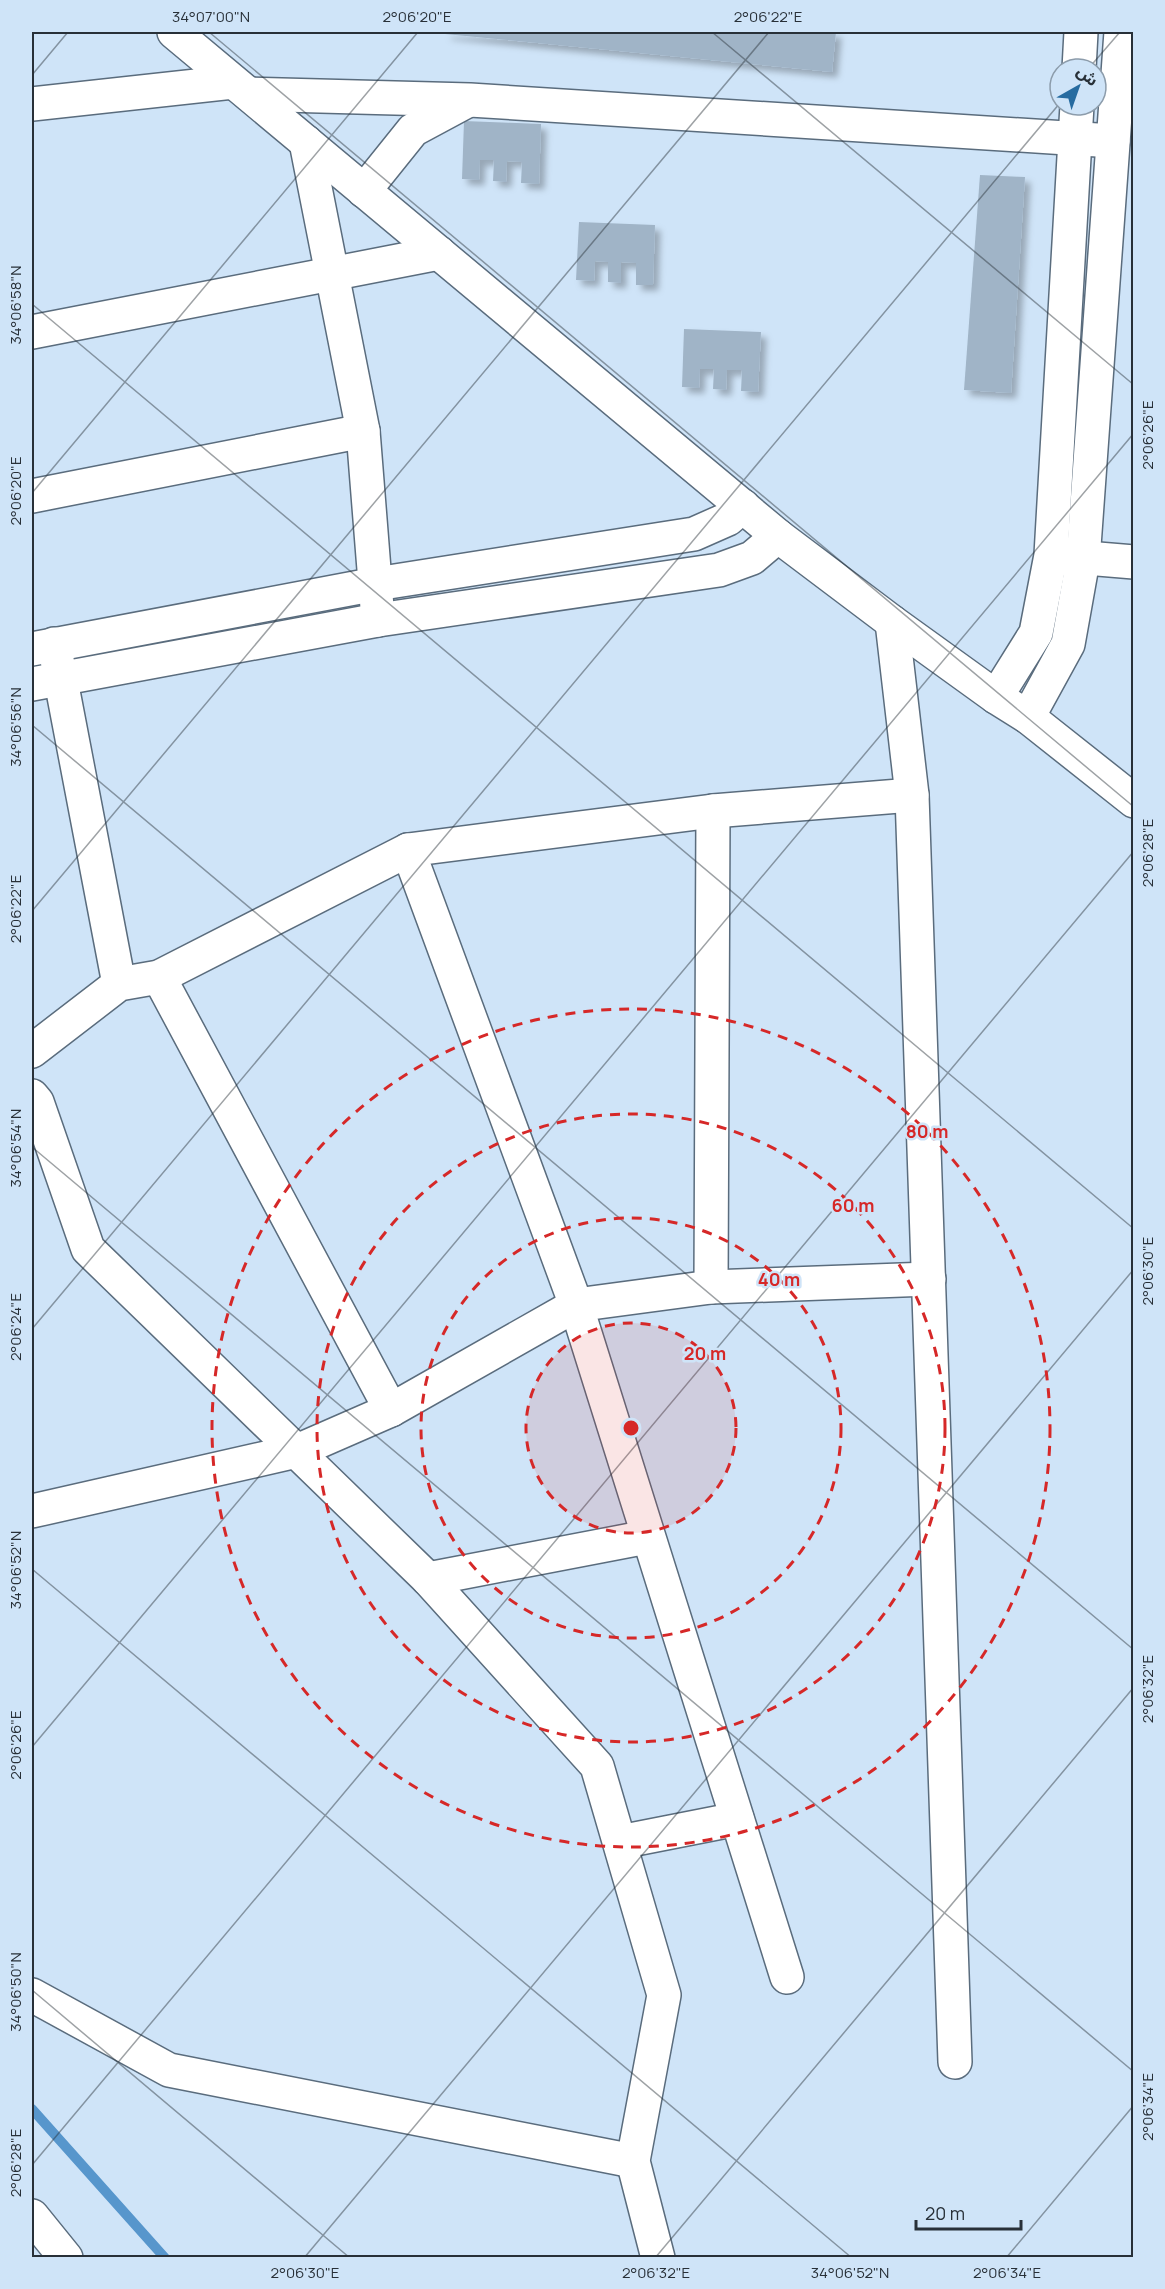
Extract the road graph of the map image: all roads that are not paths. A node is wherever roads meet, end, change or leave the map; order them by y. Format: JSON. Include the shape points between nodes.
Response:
{"nodes":[{"id":1,"x":174,"y":32,"type":"edge"},
{"id":2,"x":1082,"y":32,"type":"edge"},
{"id":3,"x":1121,"y":32,"type":"edge"},
{"id":4,"x":1080,"y":57,"type":"edge"},
{"id":5,"x":241,"y":88,"type":"junction"},
{"id":6,"x":470,"y":100,"type":"junction"},
{"id":7,"x":32,"y":104,"type":"edge"},
{"id":8,"x":1076,"y":117,"type":"edge"},
{"id":9,"x":1075,"y":138,"type":"junction"},
{"id":10,"x":1113,"y":141,"type":"junction"},
{"id":11,"x":306,"y":142,"type":"junction"},
{"id":12,"x":364,"y":191,"type":"junction"},
{"id":13,"x":439,"y":253,"type":"junction"},
{"id":14,"x":330,"y":272,"type":"junction"},
{"id":15,"x":32,"y":332,"type":"edge"},
{"id":16,"x":363,"y":431,"type":"junction"},
{"id":17,"x":32,"y":496,"type":"edge"},
{"id":18,"x":743,"y":506,"type":"junction"},
{"id":19,"x":778,"y":536,"type":"junction"},
{"id":20,"x":1067,"y":557,"type":"junction"},
{"id":21,"x":1134,"y":562,"type":"edge"},
{"id":22,"x":376,"y":584,"type":"junction"},
{"id":23,"x":378,"y":620,"type":"junction"},
{"id":24,"x":892,"y":622,"type":"junction"},
{"id":25,"x":43,"y":646,"type":"edge"},
{"id":26,"x":47,"y":681,"type":"edge"},
{"id":27,"x":996,"y":698,"type":"junction"},
{"id":28,"x":1028,"y":717,"type":"junction"},
{"id":29,"x":912,"y":795,"type":"junction"},
{"id":30,"x":1134,"y":801,"type":"edge"},
{"id":31,"x":713,"y":811,"type":"junction"},
{"id":32,"x":408,"y":850,"type":"junction"},
{"id":33,"x":159,"y":977,"type":"junction"},
{"id":34,"x":119,"y":984,"type":"junction"},
{"id":35,"x":32,"y":1051,"type":"edge"},
{"id":36,"x":32,"y":1096,"type":"edge"},
{"id":37,"x":929,"y":1279,"type":"junction"},
{"id":38,"x":711,"y":1287,"type":"junction"},
{"id":39,"x":576,"y":1305,"type":"junction"},
{"id":40,"x":391,"y":1410,"type":"junction"},
{"id":41,"x":297,"y":1451,"type":"junction"},
{"id":42,"x":32,"y":1511,"type":"edge"},
{"id":43,"x":647,"y":1537,"type":"junction"},
{"id":44,"x":428,"y":1579,"type":"junction"},
{"id":45,"x":737,"y":1819,"type":"junction"},
{"id":46,"x":620,"y":1842,"type":"junction"},
{"id":47,"x":787,"y":1977,"type":"dead end"},
{"id":48,"x":32,"y":1995,"type":"edge"},
{"id":49,"x":955,"y":2062,"type":"dead end"},
{"id":50,"x":633,"y":2161,"type":"junction"},
{"id":51,"x":32,"y":2216,"type":"edge"},
{"id":52,"x":66,"y":2258,"type":"edge"},
{"id":53,"x":658,"y":2258,"type":"edge"}],
"edges":[{"from":1,"to":5,"type":"street"},
{"from":2,"to":4,"type":"street"},
{"from":3,"to":10,"type":"street"},
{"from":5,"to":6,"type":"street"},
{"from":5,"to":7,"type":"street"},
{"from":5,"to":11,"type":"street"},
{"from":6,"to":9,"type":"street"},
{"from":6,"to":12,"type":"street","via":[[414,130]]},
{"from":8,"to":9,"type":"street"},
{"from":9,"to":10,"type":"street"},
{"from":9,"to":20,"type":"street"},
{"from":10,"to":20,"type":"street"},
{"from":11,"to":12,"type":"street"},
{"from":11,"to":14,"type":"street"},
{"from":12,"to":13,"type":"street"},
{"from":13,"to":14,"type":"street"},
{"from":13,"to":18,"type":"street"},
{"from":14,"to":15,"type":"street"},
{"from":14,"to":16,"type":"street"},
{"from":16,"to":17,"type":"street"},
{"from":16,"to":22,"type":"street"},
{"from":18,"to":19,"type":"street"},
{"from":18,"to":22,"type":"street","via":[[728,519],[694,534]]},
{"from":19,"to":23,"type":"street","via":[[752,558],[719,570]]},
{"from":19,"to":24,"type":"street"},
{"from":20,"to":21,"type":"street"},
{"from":20,"to":27,"type":"street","via":[[1036,633]]},
{"from":20,"to":28,"type":"street","via":[[1068,645]]},
{"from":22,"to":23,"type":"street"},
{"from":22,"to":25,"type":"street"},
{"from":23,"to":26,"type":"street"},
{"from":24,"to":27,"type":"street"},
{"from":24,"to":29,"type":"street"},
{"from":25,"to":26,"type":"street"},
{"from":26,"to":34,"type":"street"},
{"from":27,"to":28,"type":"street"},
{"from":28,"to":30,"type":"street"},
{"from":29,"to":31,"type":"street"},
{"from":29,"to":37,"type":"street"},
{"from":31,"to":32,"type":"street"},
{"from":31,"to":38,"type":"street"},
{"from":32,"to":33,"type":"street"},
{"from":32,"to":39,"type":"street"},
{"from":33,"to":34,"type":"street"},
{"from":33,"to":40,"type":"street"},
{"from":34,"to":35,"type":"street"},
{"from":36,"to":41,"type":"street","via":[[88,1249]]},
{"from":37,"to":38,"type":"street"},
{"from":37,"to":49,"type":"street"},
{"from":38,"to":39,"type":"street"},
{"from":39,"to":40,"type":"street"},
{"from":39,"to":43,"type":"street"},
{"from":40,"to":41,"type":"street"},
{"from":41,"to":42,"type":"street"},
{"from":41,"to":44,"type":"street"},
{"from":43,"to":44,"type":"street"},
{"from":43,"to":45,"type":"street"},
{"from":44,"to":46,"type":"street","via":[[597,1766]]},
{"from":45,"to":46,"type":"street"},
{"from":45,"to":47,"type":"street"},
{"from":46,"to":50,"type":"street","via":[[664,1995]]},
{"from":48,"to":50,"type":"street","via":[[169,2070]]},
{"from":50,"to":53,"type":"street"},
{"from":51,"to":52,"type":"street"}]}
